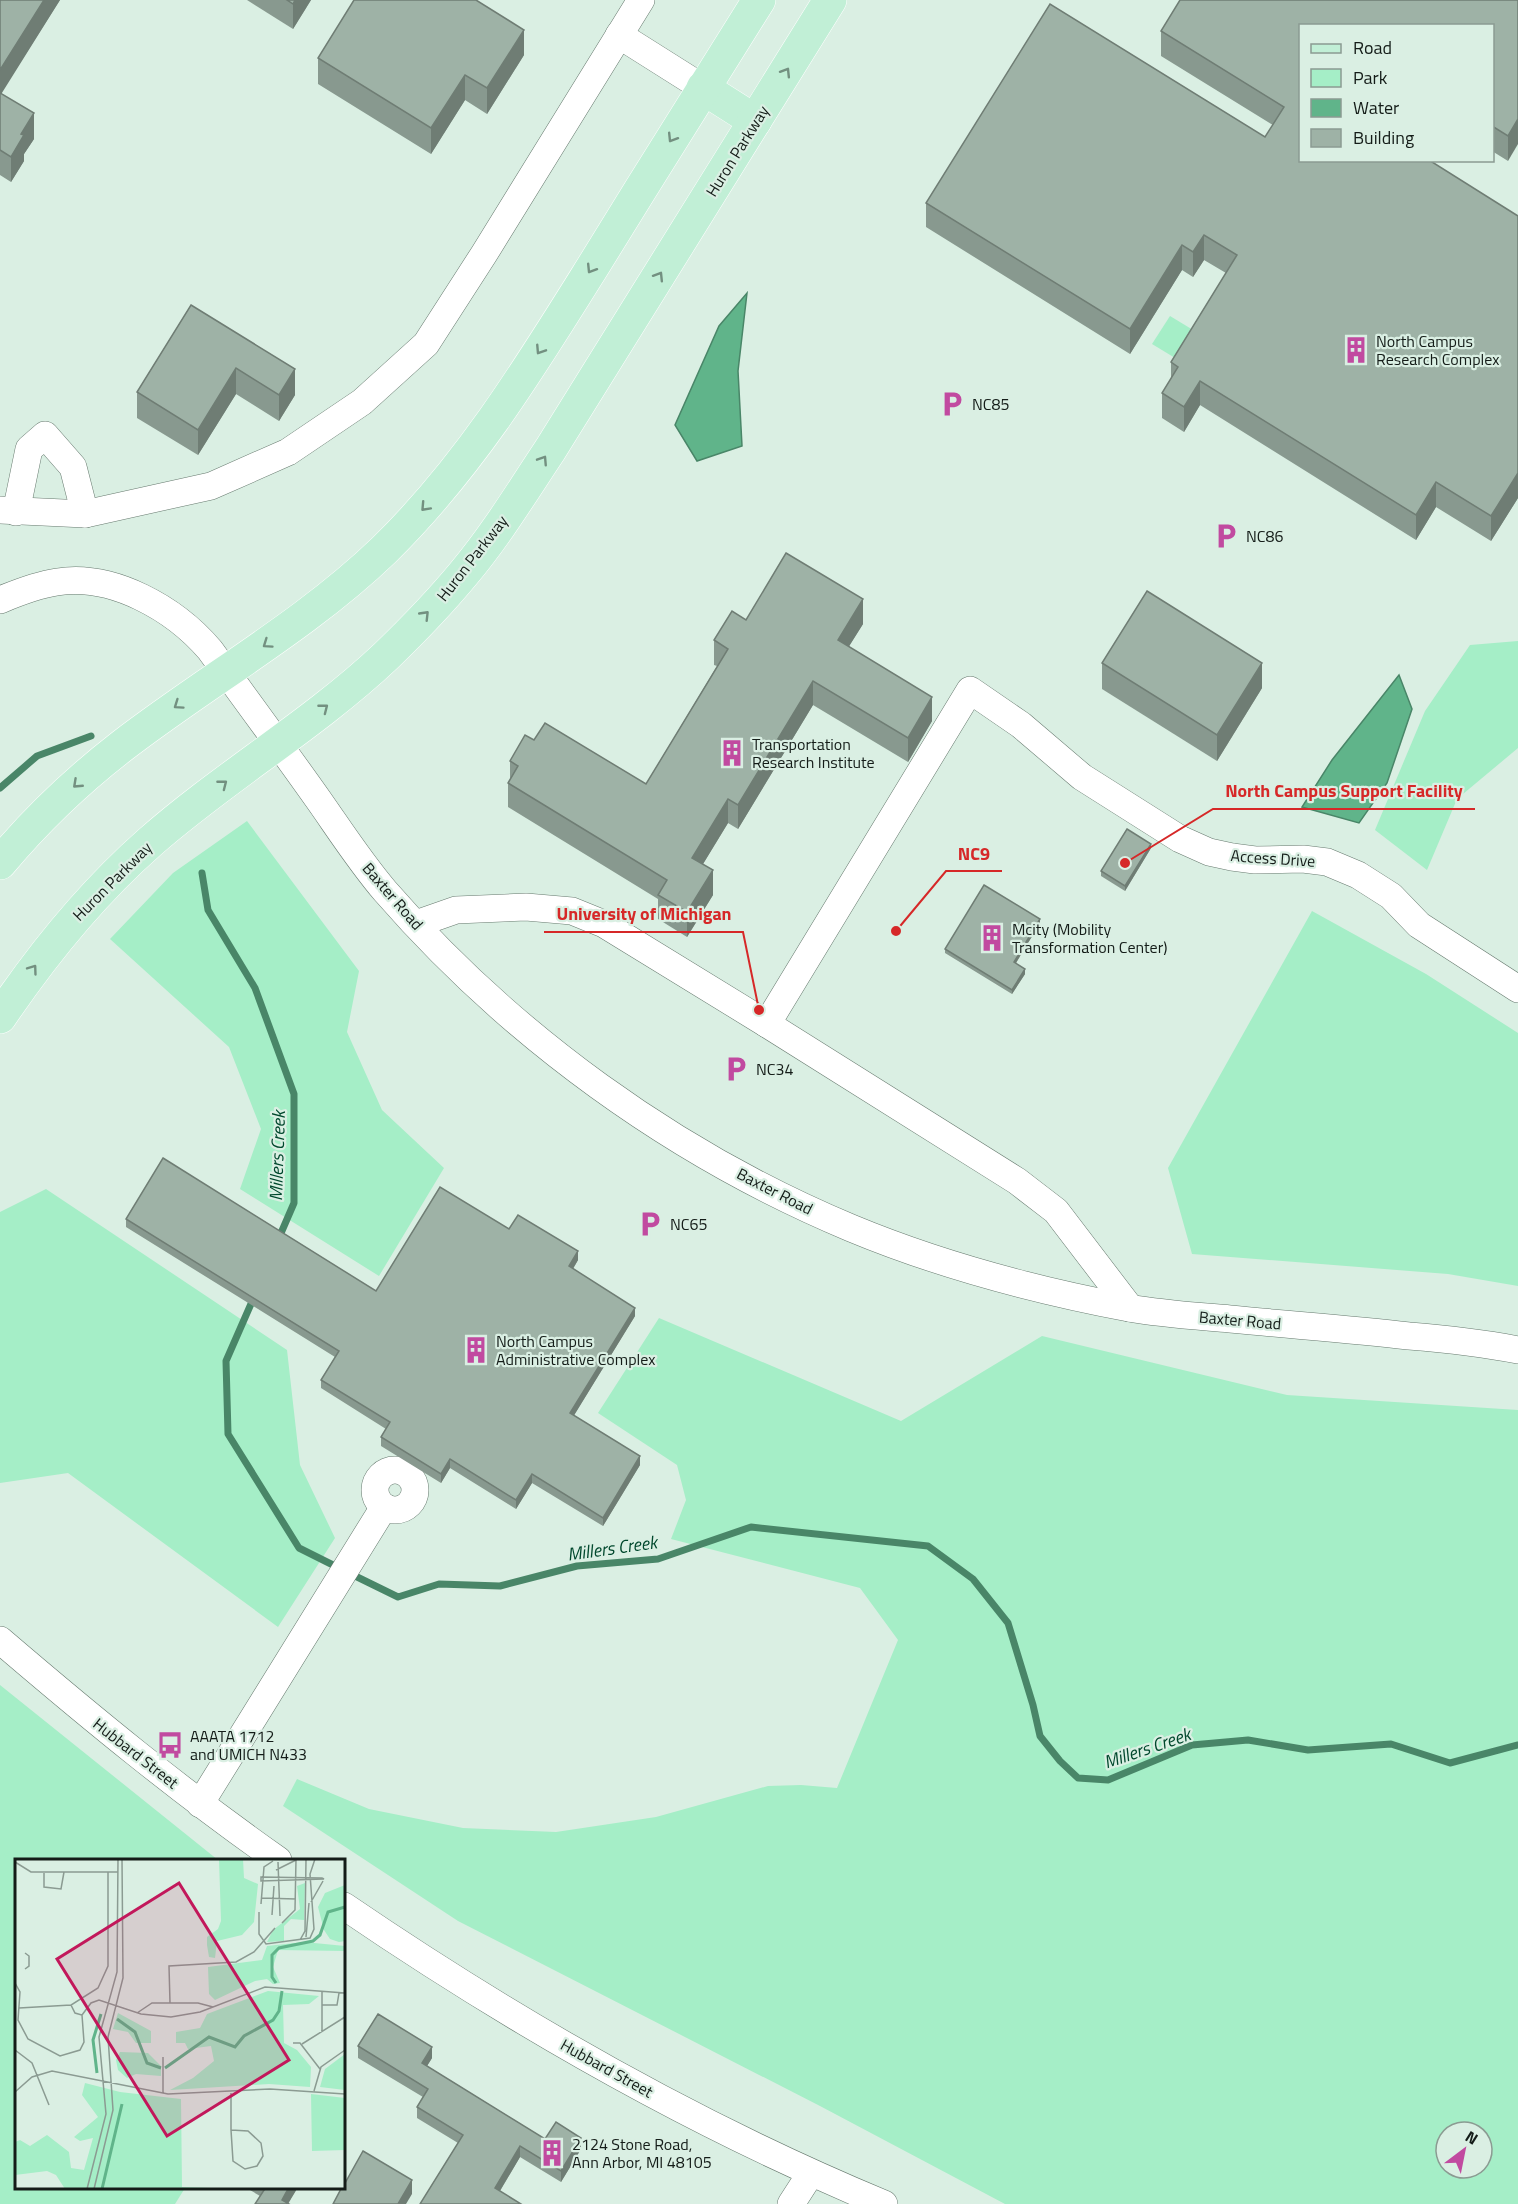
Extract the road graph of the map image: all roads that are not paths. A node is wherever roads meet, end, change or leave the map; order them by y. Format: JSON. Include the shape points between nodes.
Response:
{"nodes":[{"id":1,"x":641,"y":0,"type":"edge"},
{"id":2,"x":759,"y":0,"type":"edge"},
{"id":3,"x":830,"y":0,"type":"edge"},
{"id":4,"x":619,"y":36,"type":"junction"},
{"id":5,"x":703,"y":88,"type":"junction"},
{"id":6,"x":755,"y":121,"type":"junction"},
{"id":7,"x":8,"y":511,"type":"edge"},
{"id":8,"x":85,"y":514,"type":"junction"},
{"id":9,"x":0,"y":600,"type":"edge"},
{"id":10,"x":226,"y":672,"type":"junction"},
{"id":11,"x":277,"y":743,"type":"junction"},
{"id":12,"x":0,"y":863,"type":"edge"},
{"id":13,"x":416,"y":924,"type":"junction"},
{"id":14,"x":1518,"y":989,"type":"edge"},
{"id":15,"x":0,"y":1017,"type":"edge"},
{"id":16,"x":767,"y":1024,"type":"junction"},
{"id":17,"x":1131,"y":1308,"type":"junction"},
{"id":18,"x":1518,"y":1350,"type":"edge"},
{"id":19,"x":384,"y":1508,"type":"dead end"},
{"id":20,"x":0,"y":1640,"type":"edge"},
{"id":21,"x":200,"y":1804,"type":"junction"},
{"id":22,"x":277,"y":1859,"type":"edge"},
{"id":23,"x":345,"y":1907,"type":"edge"},
{"id":24,"x":811,"y":2173,"type":"junction"},
{"id":25,"x":791,"y":2204,"type":"edge"},
{"id":26,"x":884,"y":2204,"type":"edge"}],
"edges":[{"from":1,"to":4,"type":"street"},
{"from":2,"to":5,"type":"main road"},
{"from":6,"to":3,"type":"main road","name":"Huron Parkway","one_way":true},
{"from":4,"to":5,"type":"street"},
{"from":4,"to":8,"type":"street","via":[[426,344],[362,402],[288,452],[211,486]]},
{"from":5,"to":6,"type":"main road"},
{"from":5,"to":10,"type":"main road","one_way":true,"via":[[506,404],[436,496],[339,590]]},
{"from":11,"to":6,"type":"main road","name":"Huron Parkway","one_way":true,"via":[[384,657],[464,573],[549,450]]},
{"from":7,"to":8,"type":"street"},
{"from":7,"to":8,"type":"street","via":[[29,449],[45,435],[74,466]]},
{"from":9,"to":10,"type":"street","name":"Baxter Road","via":[[59,581],[118,587],[182,623],[200,638]]},
{"from":10,"to":11,"type":"street","name":"Baxter Road"},
{"from":10,"to":12,"type":"main road","one_way":true,"via":[[121,746],[42,817]]},
{"from":11,"to":13,"type":"street","name":"Baxter Road","via":[[371,872]]},
{"from":15,"to":11,"type":"main road","name":"Huron Parkway","one_way":true,"via":[[62,932],[121,869],[168,827]]},
{"from":13,"to":16,"type":"street","via":[[456,910],[526,907],[572,911],[604,924]]},
{"from":13,"to":17,"type":"street","name":"Baxter Road","via":[[562,1059],[645,1117],[755,1182],[852,1228],[939,1260],[1010,1281]]},
{"from":14,"to":16,"type":"street","name":"Access Drive","via":[[1419,925],[1390,896],[1358,875],[1327,862],[1255,860],[1209,852],[1180,839],[1082,777],[970,690]]},
{"from":16,"to":17,"type":"street","via":[[1017,1181],[1048,1205]]},
{"from":17,"to":18,"type":"street","name":"Baxter Road"},
{"from":19,"to":21,"type":"street"},
{"from":20,"to":21,"type":"street","name":"Hubbard Street"},
{"from":21,"to":22,"type":"street","name":"Hubbard Street"},
{"from":23,"to":24,"type":"street","name":"Hubbard Street","via":[[480,1995],[584,2056]]},
{"from":24,"to":25,"type":"street"},
{"from":24,"to":26,"type":"street","name":"Hubbard Street"}]}
